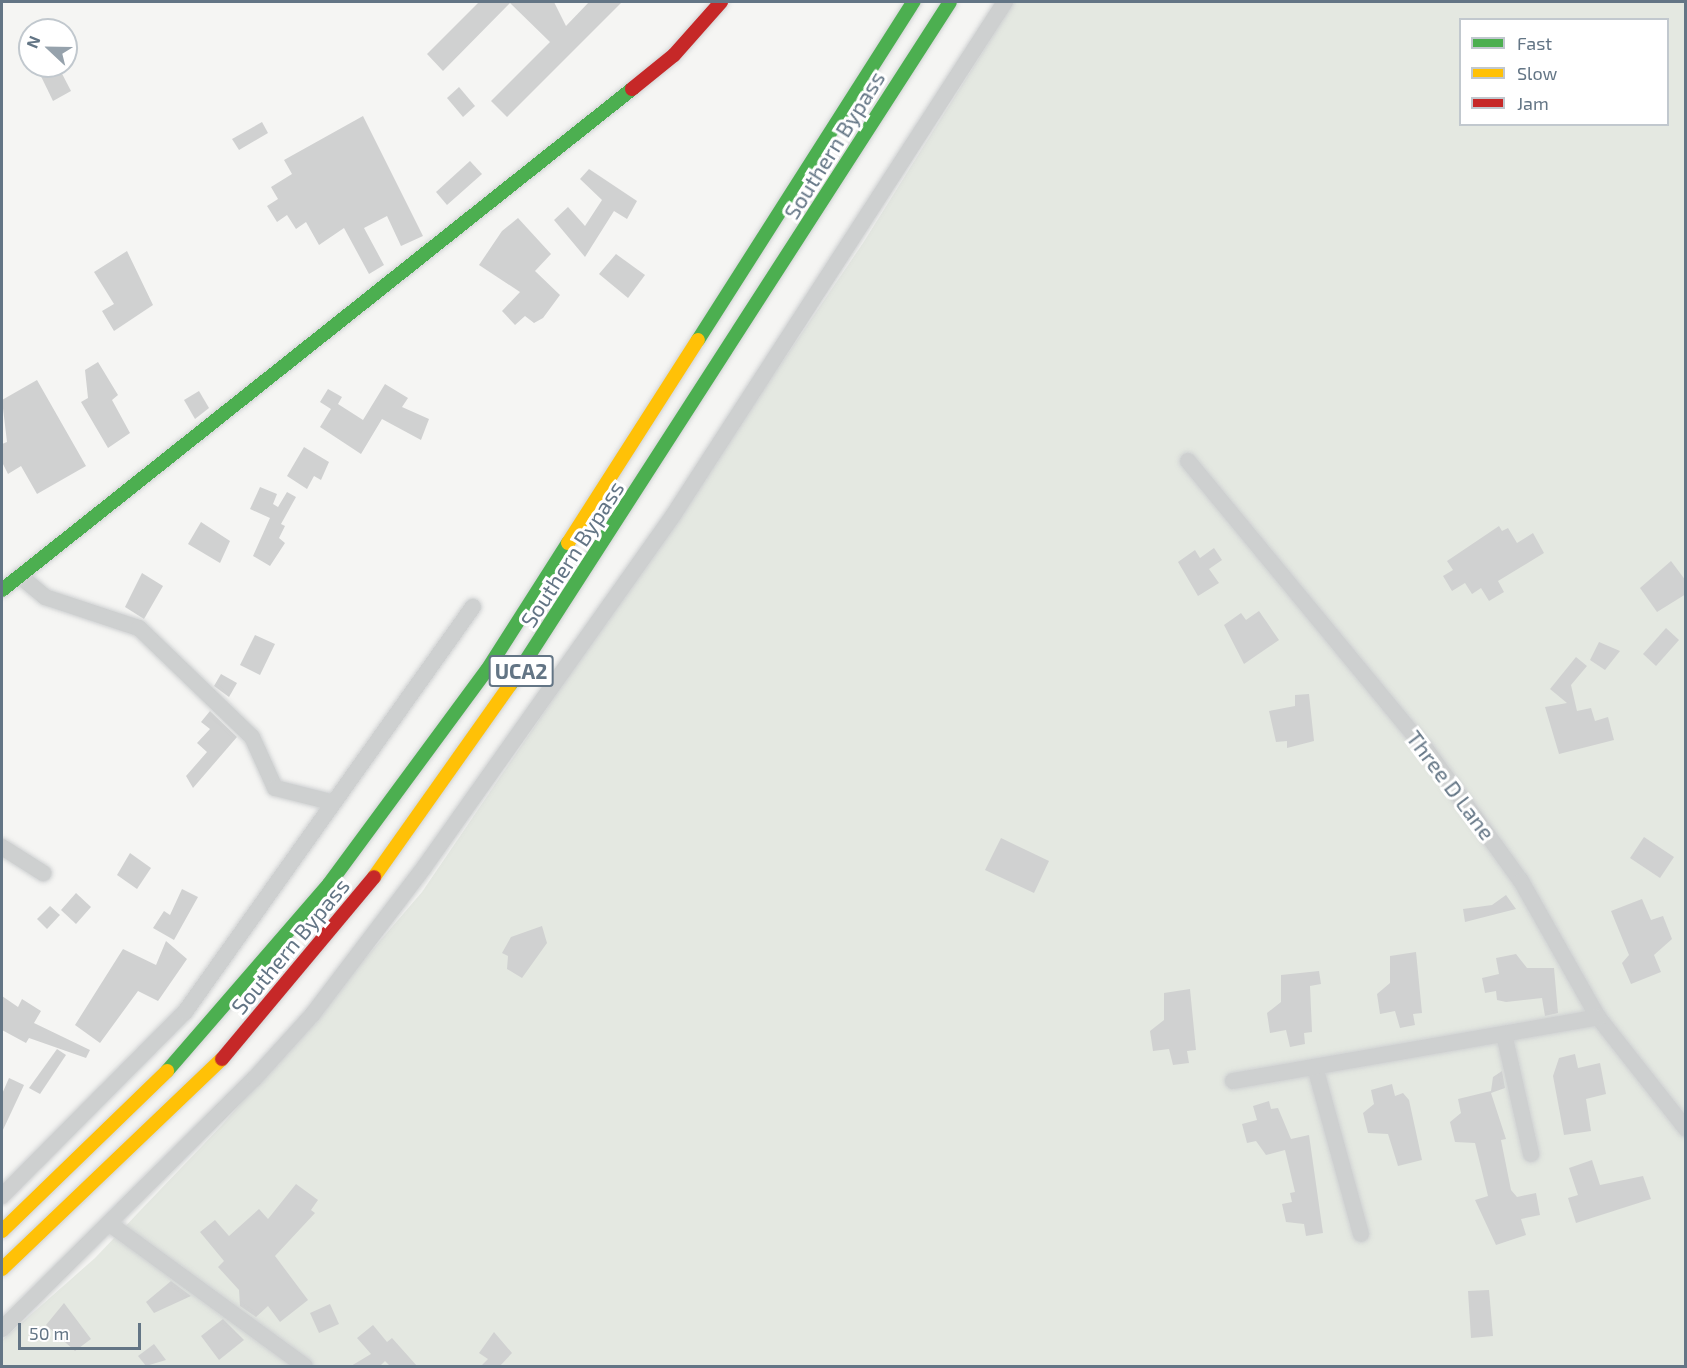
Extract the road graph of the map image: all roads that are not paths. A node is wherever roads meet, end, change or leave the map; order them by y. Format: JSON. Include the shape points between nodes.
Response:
{"nodes":[{"id":1,"x":721,"y":2,"type":"edge"},
{"id":2,"x":913,"y":2,"type":"edge"},
{"id":3,"x":950,"y":2,"type":"edge"},
{"id":4,"x":1005,"y":2,"type":"edge"},
{"id":5,"x":1188,"y":461,"type":"dead end"},
{"id":6,"x":20,"y":576,"type":"junction"},
{"id":7,"x":2,"y":590,"type":"edge"},
{"id":8,"x":473,"y":607,"type":"dead end"},
{"id":9,"x":331,"y":802,"type":"junction"},
{"id":10,"x":2,"y":847,"type":"edge"},
{"id":11,"x":43,"y":873,"type":"dead end"},
{"id":12,"x":1598,"y":1017,"type":"junction"},
{"id":13,"x":1504,"y":1034,"type":"junction"},
{"id":14,"x":1315,"y":1067,"type":"junction"},
{"id":15,"x":1233,"y":1081,"type":"dead end"},
{"id":16,"x":1686,"y":1129,"type":"edge"},
{"id":17,"x":1531,"y":1154,"type":"dead end"},
{"id":18,"x":2,"y":1196,"type":"edge"},
{"id":19,"x":110,"y":1224,"type":"junction"},
{"id":20,"x":2,"y":1232,"type":"edge"},
{"id":21,"x":1361,"y":1234,"type":"dead end"},
{"id":22,"x":2,"y":1269,"type":"edge"},
{"id":23,"x":2,"y":1329,"type":"edge"},
{"id":24,"x":305,"y":1366,"type":"edge"}],
"edges":[{"from":1,"to":6,"type":"main road","via":[[674,55]]},
{"from":2,"to":20,"type":"main road","name":"Southern Bypass","number":"UCA2","via":[[487,670],[423,760],[329,884],[182,1057]]},
{"from":3,"to":22,"type":"main road","name":"Southern Bypass","number":"UCA2","via":[[482,730],[352,907],[210,1073]]},
{"from":4,"to":19,"type":"street","via":[[687,494],[425,866],[312,1015]]},
{"from":5,"to":12,"type":"street","name":"Three D Lane","via":[[1425,748],[1521,881]]},
{"from":6,"to":7,"type":"main road"},
{"from":6,"to":9,"type":"street","via":[[45,597],[139,628],[252,737],[275,788]]},
{"from":8,"to":9,"type":"street"},
{"from":9,"to":18,"type":"street","via":[[185,1012]]},
{"from":10,"to":11,"type":"street"},
{"from":12,"to":13,"type":"street"},
{"from":12,"to":16,"type":"street","name":"Three D Lane"},
{"from":13,"to":14,"type":"street"},
{"from":13,"to":17,"type":"street"},
{"from":14,"to":15,"type":"street"},
{"from":14,"to":21,"type":"street"},
{"from":19,"to":23,"type":"street"},
{"from":19,"to":24,"type":"street"}]}
